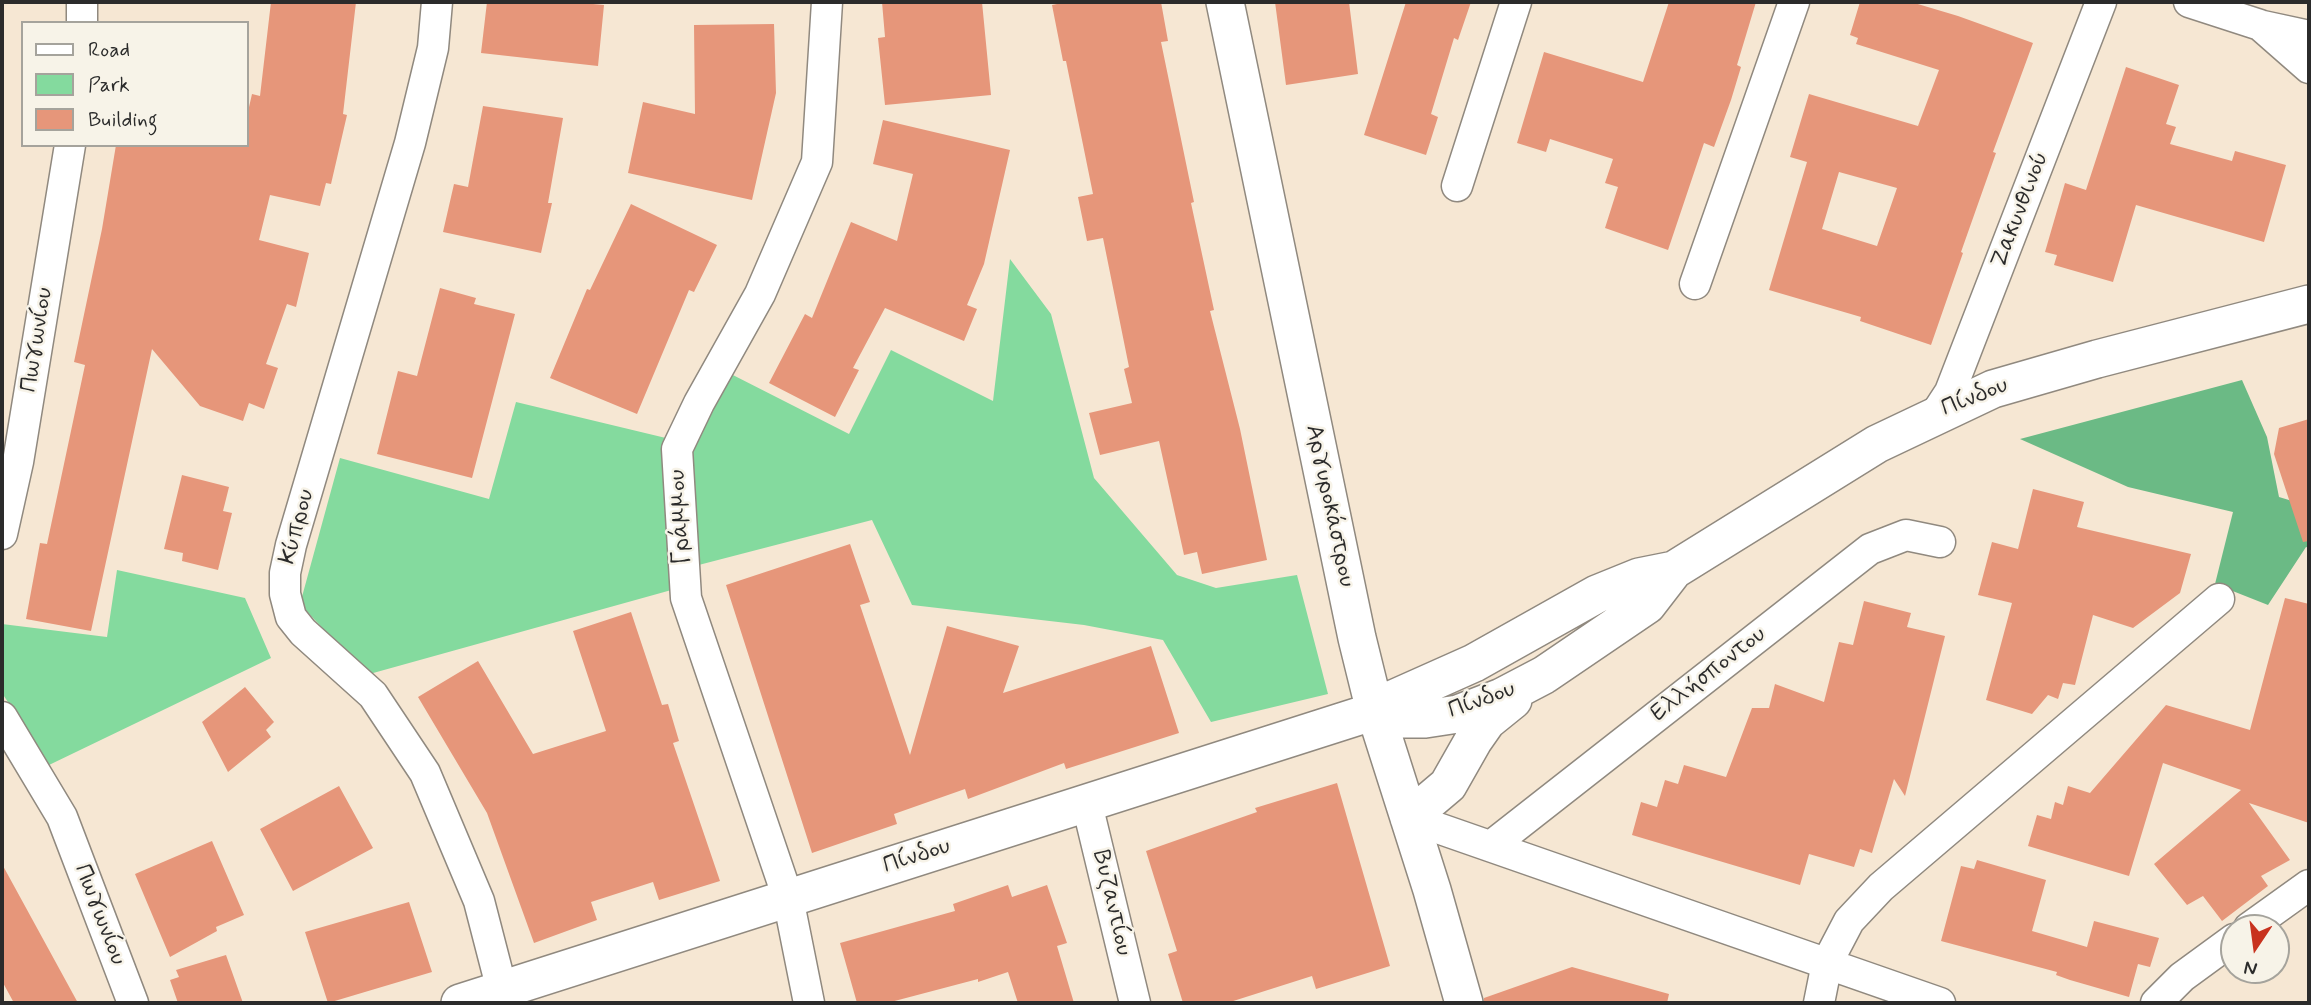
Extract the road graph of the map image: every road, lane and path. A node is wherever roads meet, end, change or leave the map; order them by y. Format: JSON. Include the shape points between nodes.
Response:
{"nodes":[{"id":1,"x":82,"y":2,"type":"edge"},
{"id":2,"x":438,"y":2,"type":"edge"},
{"id":3,"x":827,"y":2,"type":"edge"},
{"id":4,"x":1225,"y":2,"type":"edge"},
{"id":5,"x":1516,"y":2,"type":"edge"},
{"id":6,"x":1794,"y":2,"type":"edge"},
{"id":7,"x":2101,"y":2,"type":"edge"},
{"id":8,"x":2189,"y":2,"type":"edge"},
{"id":9,"x":82,"y":21,"type":"edge"},
{"id":10,"x":2260,"y":25,"type":"junction"},
{"id":11,"x":2309,"y":36,"type":"edge"},
{"id":12,"x":2309,"y":68,"type":"edge"},
{"id":13,"x":70,"y":147,"type":"edge"},
{"id":14,"x":1457,"y":186,"type":"dead end"},
{"id":15,"x":1695,"y":284,"type":"dead end"},
{"id":16,"x":2309,"y":304,"type":"edge"},
{"id":17,"x":1935,"y":415,"type":"junction"},
{"id":18,"x":2,"y":534,"type":"edge"},
{"id":19,"x":1940,"y":542,"type":"dead end"},
{"id":20,"x":1674,"y":570,"type":"junction"},
{"id":21,"x":2219,"y":599,"type":"dead end"},
{"id":22,"x":1544,"y":675,"type":"junction"},
{"id":23,"x":1375,"y":711,"type":"junction"},
{"id":24,"x":2,"y":718,"type":"edge"},
{"id":25,"x":1087,"y":804,"type":"junction"},
{"id":26,"x":1409,"y":818,"type":"junction"},
{"id":27,"x":1491,"y":846,"type":"junction"},
{"id":28,"x":2309,"y":885,"type":"edge"},
{"id":29,"x":788,"y":898,"type":"junction"},
{"id":30,"x":2269,"y":914,"type":"edge"},
{"id":31,"x":2220,"y":949,"type":"edge"},
{"id":32,"x":1827,"y":964,"type":"junction"},
{"id":33,"x":502,"y":997,"type":"edge"},
{"id":34,"x":133,"y":1003,"type":"edge"},
{"id":35,"x":460,"y":1003,"type":"edge"},
{"id":36,"x":809,"y":1003,"type":"edge"},
{"id":37,"x":1135,"y":1003,"type":"edge"},
{"id":38,"x":1464,"y":1003,"type":"edge"},
{"id":39,"x":1819,"y":1003,"type":"edge"},
{"id":40,"x":1940,"y":1003,"type":"edge"},
{"id":41,"x":2156,"y":1003,"type":"edge"}],
"edges":[{"from":1,"to":9,"type":"street"},
{"from":2,"to":33,"type":"street","name":"Κύπρου","via":[[410,143],[291,545],[285,594],[291,617],[373,695],[425,773],[479,901]]},
{"from":3,"to":29,"type":"street","name":"Γράμμου","via":[[817,162],[760,294],[677,449],[686,598]]},
{"from":4,"to":23,"type":"street","name":"Αργυροκάστρου"},
{"from":5,"to":14,"type":"street"},
{"from":6,"to":15,"type":"street"},
{"from":7,"to":17,"type":"street","name":"Ζακυνθινού","via":[[1950,392]]},
{"from":8,"to":10,"type":"street"},
{"from":10,"to":11,"type":"street"},
{"from":10,"to":12,"type":"street"},
{"from":13,"to":18,"type":"street","name":"Πωγωνίου","via":[[19,462]]},
{"from":16,"to":17,"type":"street","name":"Πίνδου","via":[[1993,388]]},
{"from":17,"to":20,"type":"street","name":"Πίνδου","via":[[1877,443]]},
{"from":19,"to":27,"type":"street","name":"Ελλήσποντου","via":[[1906,535],[1870,549]]},
{"from":20,"to":22,"type":"street","name":"Πίνδου","via":[[1647,604]]},
{"from":20,"to":23,"type":"street","name":"Πίνδου","via":[[1639,576],[1597,594],[1474,663]]},
{"from":21,"to":32,"type":"street","via":[[1881,887],[1849,921]]},
{"from":22,"to":23,"type":"street","name":"Πίνδου","via":[[1458,713],[1397,719]]},
{"from":22,"to":26,"type":"street","via":[[1487,721],[1448,785]]},
{"from":23,"to":25,"type":"street","name":"Πίνδου"},
{"from":23,"to":26,"type":"street","name":"Αργυροκάστρου"},
{"from":24,"to":34,"type":"street","name":"Πωγωνίου","via":[[62,817]]},
{"from":25,"to":29,"type":"street","name":"Πίνδου"},
{"from":25,"to":37,"type":"street","name":"Βυζαντίου"},
{"from":26,"to":27,"type":"street"},
{"from":26,"to":38,"type":"street","name":"Αργυροκάστρου"},
{"from":27,"to":32,"type":"street"},
{"from":28,"to":30,"type":"street"},
{"from":29,"to":33,"type":"street","name":"Πίνδου"},
{"from":29,"to":36,"type":"street","name":"Γράμμου"},
{"from":31,"to":41,"type":"street","via":[[2182,976]]},
{"from":32,"to":39,"type":"street"},
{"from":32,"to":40,"type":"street"},
{"from":33,"to":35,"type":"street","name":"Πίνδου"}]}
